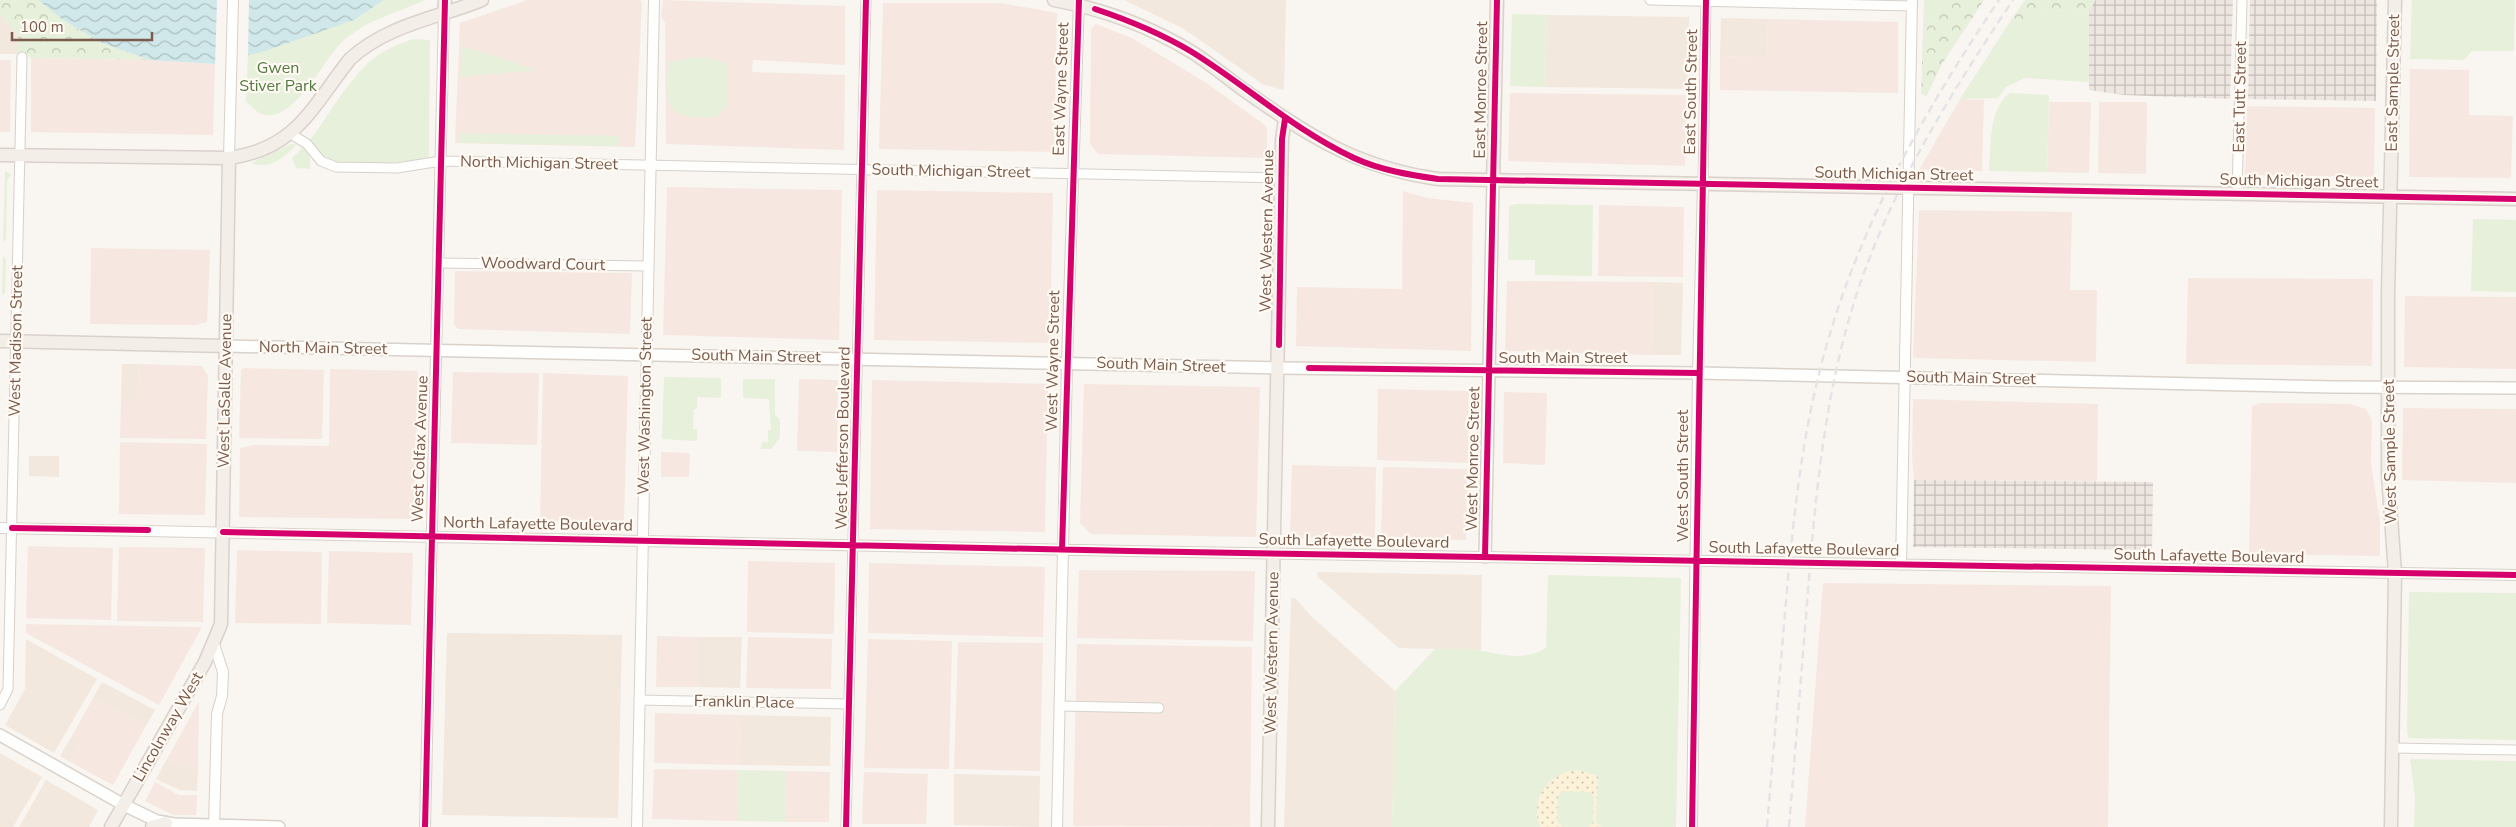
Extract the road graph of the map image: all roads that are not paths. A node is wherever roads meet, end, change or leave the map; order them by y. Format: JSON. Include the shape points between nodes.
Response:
{"nodes":[{"id":1,"x":233,"y":0,"type":"edge"},
{"id":2,"x":445,"y":0,"type":"edge"},
{"id":3,"x":482,"y":0,"type":"edge"},
{"id":4,"x":654,"y":0,"type":"edge"},
{"id":5,"x":866,"y":0,"type":"edge"},
{"id":6,"x":1054,"y":0,"type":"edge"},
{"id":7,"x":1496,"y":0,"type":"edge"},
{"id":8,"x":1650,"y":0,"type":"edge"},
{"id":9,"x":1706,"y":0,"type":"edge"},
{"id":10,"x":2242,"y":0,"type":"edge"},
{"id":11,"x":2395,"y":0,"type":"edge"},
{"id":12,"x":1079,"y":2,"type":"edge"},
{"id":13,"x":1912,"y":3,"type":"edge"},
{"id":14,"x":444,"y":13,"type":"junction"},
{"id":15,"x":22,"y":56,"type":"dead end"},
{"id":16,"x":1285,"y":119,"type":"junction"},
{"id":17,"x":291,"y":134,"type":"junction"},
{"id":18,"x":0,"y":155,"type":"edge"},
{"id":19,"x":20,"y":156,"type":"junction"},
{"id":20,"x":229,"y":158,"type":"junction"},
{"id":21,"x":441,"y":162,"type":"junction"},
{"id":22,"x":650,"y":165,"type":"junction"},
{"id":23,"x":862,"y":169,"type":"junction"},
{"id":24,"x":1072,"y":173,"type":"junction"},
{"id":25,"x":1282,"y":178,"type":"junction"},
{"id":26,"x":1493,"y":181,"type":"junction"},
{"id":27,"x":1703,"y":185,"type":"junction"},
{"id":28,"x":1908,"y":188,"type":"junction"},
{"id":29,"x":2237,"y":194,"type":"junction"},
{"id":30,"x":2390,"y":197,"type":"junction"},
{"id":31,"x":2516,"y":199,"type":"edge"},
{"id":32,"x":438,"y":263,"type":"junction"},
{"id":33,"x":648,"y":266,"type":"junction"},
{"id":34,"x":0,"y":342,"type":"edge"},
{"id":35,"x":16,"y":342,"type":"junction"},
{"id":36,"x":226,"y":346,"type":"junction"},
{"id":37,"x":436,"y":350,"type":"junction"},
{"id":38,"x":646,"y":354,"type":"junction"},
{"id":39,"x":859,"y":358,"type":"junction"},
{"id":40,"x":1067,"y":363,"type":"junction"},
{"id":41,"x":1279,"y":368,"type":"junction"},
{"id":42,"x":1488,"y":372,"type":"junction"},
{"id":43,"x":1698,"y":373,"type":"junction"},
{"id":44,"x":1904,"y":377,"type":"junction"},
{"id":45,"x":2389,"y":386,"type":"junction"},
{"id":46,"x":2516,"y":388,"type":"edge"},
{"id":47,"x":0,"y":528,"type":"edge"},
{"id":48,"x":12,"y":528,"type":"junction"},
{"id":49,"x":222,"y":532,"type":"junction"},
{"id":50,"x":431,"y":536,"type":"junction"},
{"id":51,"x":642,"y":540,"type":"junction"},
{"id":52,"x":854,"y":545,"type":"junction"},
{"id":53,"x":1062,"y":550,"type":"junction"},
{"id":54,"x":1275,"y":553,"type":"junction"},
{"id":55,"x":1484,"y":557,"type":"junction"},
{"id":56,"x":1697,"y":561,"type":"junction"},
{"id":57,"x":1901,"y":565,"type":"junction"},
{"id":58,"x":2395,"y":573,"type":"junction"},
{"id":59,"x":2516,"y":575,"type":"edge"},
{"id":60,"x":221,"y":624,"type":"joint"},
{"id":61,"x":214,"y":644,"type":"junction"},
{"id":62,"x":639,"y":700,"type":"junction"},
{"id":63,"x":849,"y":704,"type":"junction"},
{"id":64,"x":0,"y":705,"type":"edge"},
{"id":65,"x":1059,"y":706,"type":"junction"},
{"id":66,"x":1159,"y":708,"type":"dead end"},
{"id":67,"x":0,"y":735,"type":"edge"},
{"id":68,"x":2392,"y":748,"type":"junction"},
{"id":69,"x":2516,"y":750,"type":"edge"},
{"id":70,"x":124,"y":805,"type":"junction"},
{"id":71,"x":166,"y":823,"type":"junction"},
{"id":72,"x":214,"y":826,"type":"edge"},
{"id":73,"x":111,"y":827,"type":"edge"},
{"id":74,"x":152,"y":827,"type":"edge"},
{"id":75,"x":279,"y":827,"type":"edge"},
{"id":76,"x":425,"y":827,"type":"edge"},
{"id":77,"x":636,"y":827,"type":"edge"},
{"id":78,"x":846,"y":827,"type":"edge"},
{"id":79,"x":1057,"y":827,"type":"edge"},
{"id":80,"x":1268,"y":827,"type":"edge"},
{"id":81,"x":1692,"y":827,"type":"edge"},
{"id":82,"x":2391,"y":827,"type":"edge"}],
"edges":[{"from":1,"to":20,"type":"street"},
{"from":2,"to":14,"type":"main road"},
{"from":3,"to":14,"type":"main road"},
{"from":4,"to":22,"type":"street","name":"West Washington Street"},
{"from":5,"to":23,"type":"street","name":"West Jefferson Boulevard"},
{"from":6,"to":12,"type":"main road","name":"South Michigan Street"},
{"from":7,"to":26,"type":"main road","name":"East Monroe Street"},
{"from":8,"to":9,"type":"street"},
{"from":9,"to":13,"type":"street"},
{"from":9,"to":27,"type":"street","name":"East South Street"},
{"from":10,"to":29,"type":"street","name":"East Tutt Street"},
{"from":11,"to":30,"type":"main road","name":"East Sample Street"},
{"from":12,"to":16,"type":"main road","name":"South Michigan Street","via":[[1191,52]]},
{"from":12,"to":24,"type":"street","name":"East Wayne Street"},
{"from":13,"to":28,"type":"street"},
{"from":14,"to":17,"type":"main road","via":[[393,31],[359,51]]},
{"from":14,"to":21,"type":"street","name":"West Colfax Avenue"},
{"from":15,"to":19,"type":"street","name":"West Madison Street"},
{"from":16,"to":25,"type":"main road","name":"West Western Avenue"},
{"from":16,"to":26,"type":"main road","name":"South Michigan Street","via":[[1314,137],[1378,167],[1438,179]]},
{"from":17,"to":20,"type":"main road","via":[[252,155]]},
{"from":17,"to":21,"type":"street","name":"North Michigan Street","via":[[307,144],[317,157],[333,166],[398,168]]},
{"from":18,"to":19,"type":"main road"},
{"from":19,"to":20,"type":"main road"},
{"from":19,"to":35,"type":"street","name":"West Madison Street"},
{"from":20,"to":36,"type":"main road","name":"West LaSalle Avenue"},
{"from":21,"to":22,"type":"street","name":"North Michigan Street"},
{"from":21,"to":32,"type":"street","name":"West Colfax Avenue"},
{"from":22,"to":23,"type":"street","name":"South Michigan Street"},
{"from":22,"to":33,"type":"street","name":"West Washington Street"},
{"from":23,"to":24,"type":"street","name":"South Michigan Street"},
{"from":23,"to":39,"type":"street","name":"West Jefferson Boulevard"},
{"from":24,"to":25,"type":"street","name":"South Michigan Street"},
{"from":24,"to":40,"type":"street","name":"West Wayne Street"},
{"from":25,"to":41,"type":"main road","name":"West Western Avenue"},
{"from":26,"to":27,"type":"main road","name":"South Michigan Street"},
{"from":26,"to":42,"type":"main road","name":"West Monroe Street"},
{"from":27,"to":28,"type":"main road","name":"South Michigan Street"},
{"from":27,"to":43,"type":"street","name":"West South Street"},
{"from":28,"to":29,"type":"main road","name":"South Michigan Street"},
{"from":28,"to":44,"type":"street"},
{"from":29,"to":30,"type":"main road","name":"South Michigan Street"},
{"from":30,"to":31,"type":"main road","name":"South Michigan Street"},
{"from":30,"to":45,"type":"main road","name":"West Sample Street"},
{"from":32,"to":33,"type":"street","name":"Woodward Court"},
{"from":32,"to":37,"type":"street","name":"West Colfax Avenue"},
{"from":33,"to":38,"type":"street","name":"West Washington Street"},
{"from":34,"to":35,"type":"main road","name":"North Main Street"},
{"from":35,"to":36,"type":"main road","name":"North Main Street"},
{"from":35,"to":48,"type":"street","name":"West Madison Street"},
{"from":36,"to":37,"type":"main road","name":"North Main Street"},
{"from":36,"to":49,"type":"main road","name":"West LaSalle Avenue"},
{"from":37,"to":38,"type":"main road","name":"North Main Street"},
{"from":37,"to":50,"type":"street","name":"West Colfax Avenue"},
{"from":38,"to":39,"type":"main road","name":"South Main Street"},
{"from":38,"to":51,"type":"street","name":"West Washington Street"},
{"from":39,"to":40,"type":"main road","name":"South Main Street"},
{"from":39,"to":52,"type":"street","name":"West Jefferson Boulevard"},
{"from":40,"to":41,"type":"main road","name":"South Main Street"},
{"from":40,"to":53,"type":"street","name":"West Wayne Street"},
{"from":41,"to":42,"type":"main road","name":"South Main Street"},
{"from":41,"to":54,"type":"main road","name":"West Western Avenue"},
{"from":42,"to":43,"type":"main road","name":"South Main Street"},
{"from":42,"to":55,"type":"main road","name":"West Monroe Street"},
{"from":43,"to":44,"type":"main road","name":"South Main Street"},
{"from":43,"to":56,"type":"street","name":"West South Street"},
{"from":44,"to":45,"type":"main road","name":"South Main Street"},
{"from":44,"to":57,"type":"street"},
{"from":45,"to":46,"type":"main road","name":"South Main Street"},
{"from":45,"to":58,"type":"main road","name":"West Sample Street","via":[[2388,475]]},
{"from":47,"to":48,"type":"street","name":"North Lafayette Boulevard"},
{"from":48,"to":49,"type":"street","name":"North Lafayette Boulevard"},
{"from":48,"to":64,"type":"street","name":"West Madison Street","via":[[8,688]]},
{"from":49,"to":50,"type":"street","name":"North Lafayette Boulevard"},
{"from":49,"to":60,"type":"main road","name":"West LaSalle Avenue"},
{"from":50,"to":51,"type":"street","name":"North Lafayette Boulevard"},
{"from":50,"to":76,"type":"street","name":"West Colfax Avenue"},
{"from":51,"to":52,"type":"street","name":"South Lafayette Boulevard"},
{"from":51,"to":62,"type":"street","name":"West Washington Street"},
{"from":52,"to":53,"type":"street","name":"South Lafayette Boulevard"},
{"from":52,"to":63,"type":"street","name":"West Jefferson Boulevard"},
{"from":53,"to":54,"type":"street","name":"South Lafayette Boulevard"},
{"from":53,"to":65,"type":"street","name":"West Wayne Street"},
{"from":54,"to":55,"type":"street","name":"South Lafayette Boulevard"},
{"from":54,"to":80,"type":"main road","name":"West Western Avenue"},
{"from":55,"to":56,"type":"street","name":"South Lafayette Boulevard"},
{"from":56,"to":57,"type":"street","name":"South Lafayette Boulevard"},
{"from":56,"to":81,"type":"street","name":"West South Street"},
{"from":57,"to":58,"type":"street","name":"South Lafayette Boulevard"},
{"from":58,"to":59,"type":"street","name":"South Lafayette Boulevard"},
{"from":58,"to":68,"type":"main road","name":"West Sample Street"},
{"from":60,"to":61,"type":"main road","name":"Lincolnway West"},
{"from":61,"to":70,"type":"main road","name":"Lincolnway West"},
{"from":61,"to":72,"type":"street","via":[[223,672],[217,714]]},
{"from":62,"to":63,"type":"street","name":"Franklin Place"},
{"from":62,"to":77,"type":"street","name":"West Washington Street"},
{"from":63,"to":78,"type":"street","name":"West Jefferson Boulevard"},
{"from":65,"to":66,"type":"street"},
{"from":65,"to":79,"type":"street","name":"West Wayne Street"},
{"from":67,"to":70,"type":"main road"},
{"from":68,"to":69,"type":"street"},
{"from":68,"to":82,"type":"main road","name":"West Sample Street"},
{"from":70,"to":71,"type":"main road"},
{"from":70,"to":73,"type":"main road","name":"Lincolnway West"},
{"from":71,"to":72,"type":"main road"},
{"from":71,"to":74,"type":"main road"},
{"from":72,"to":75,"type":"main road"}]}
